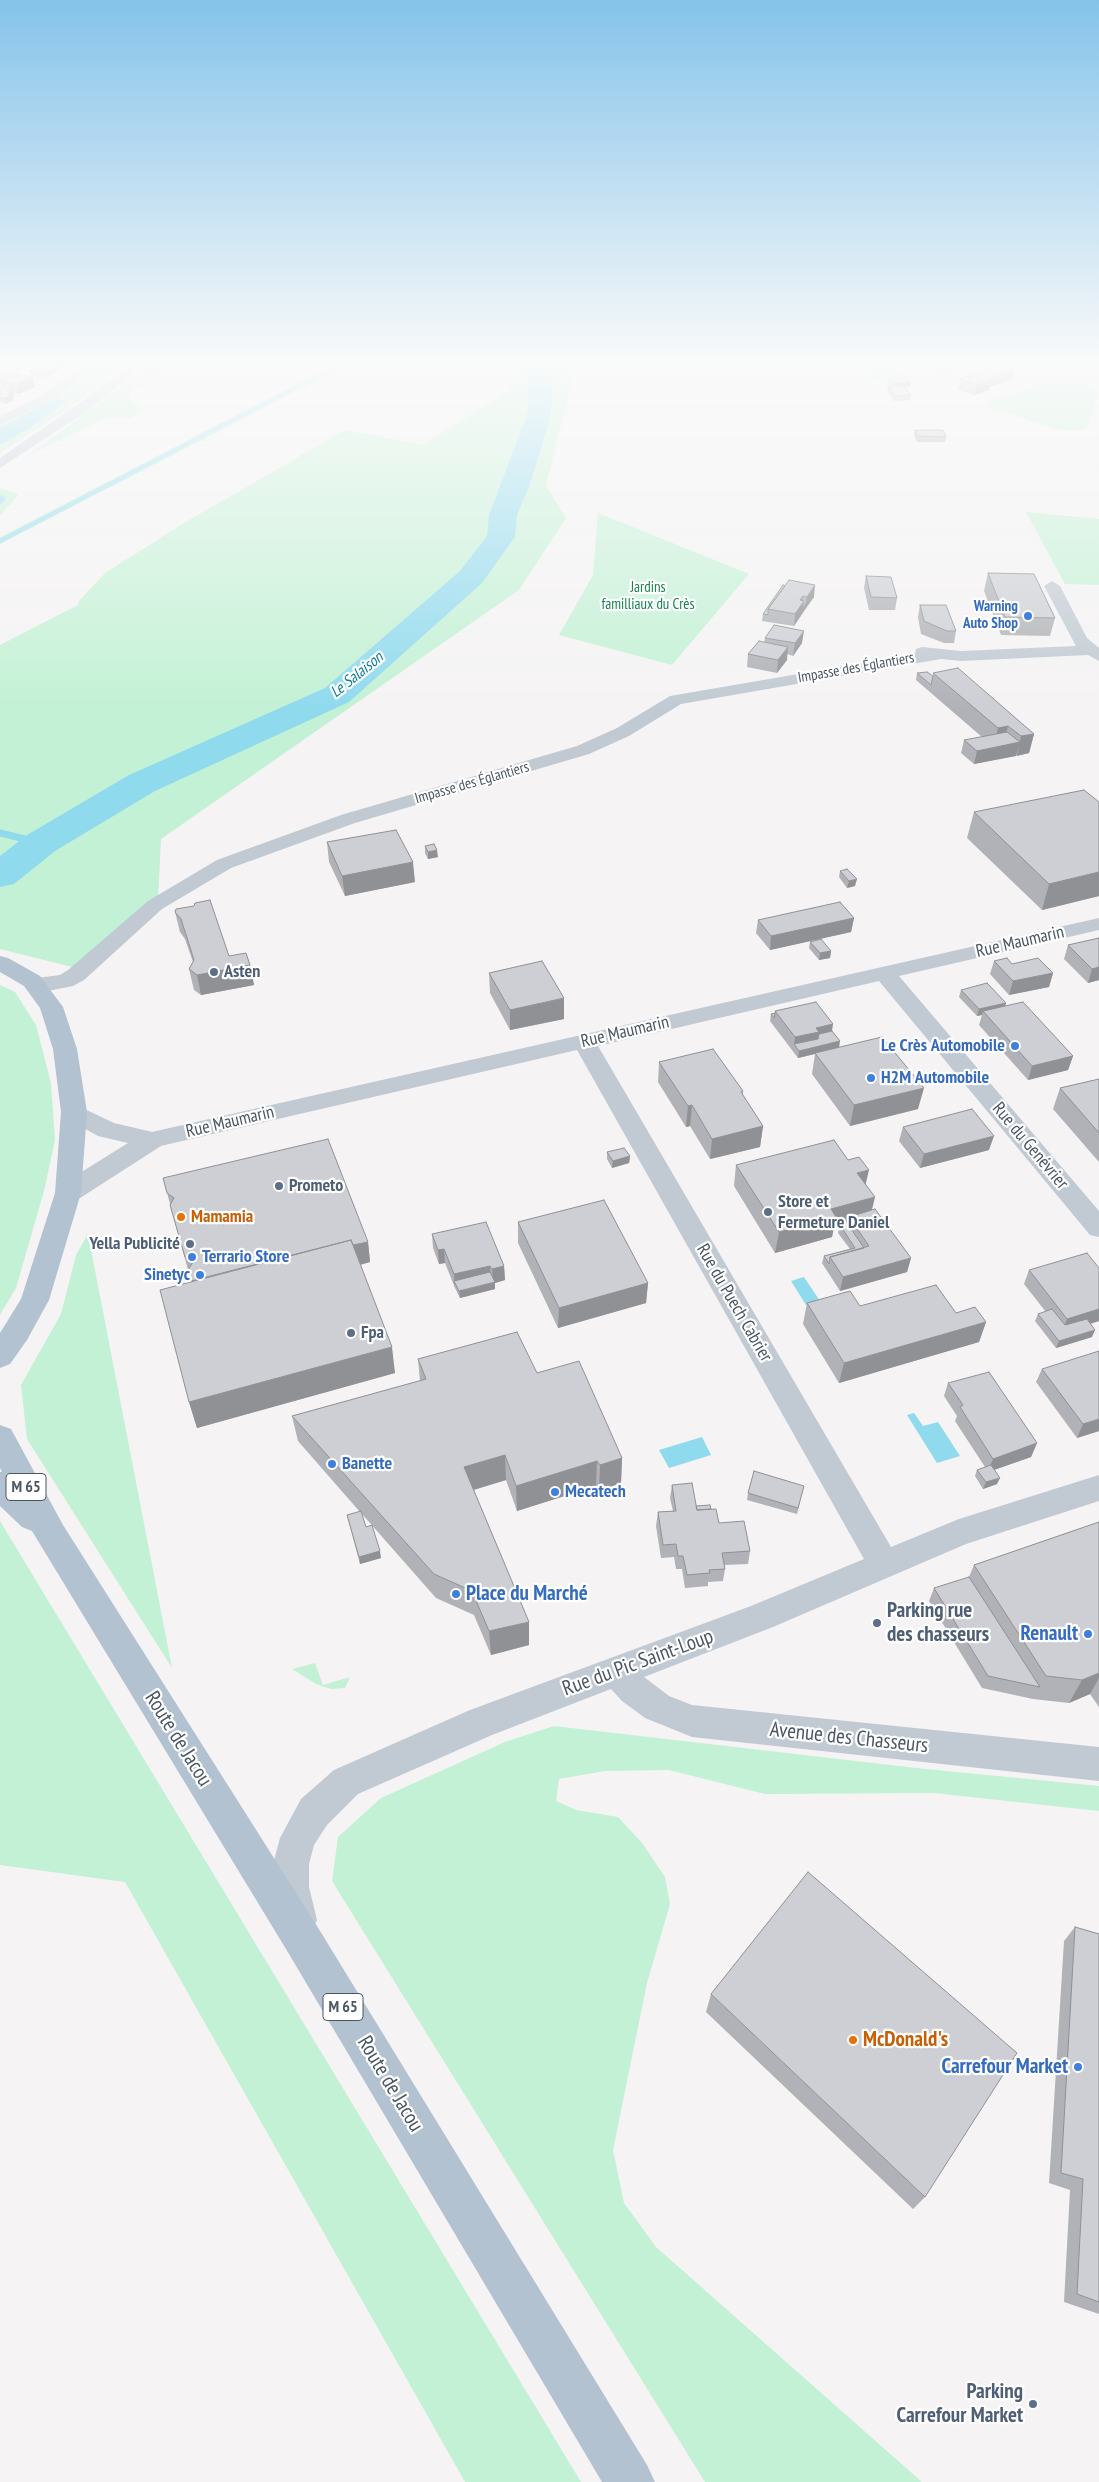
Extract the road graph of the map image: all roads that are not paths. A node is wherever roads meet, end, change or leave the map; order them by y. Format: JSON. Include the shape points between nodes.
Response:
{"nodes":[{"id":1,"x":1052,"y":586,"type":"dead end"},
{"id":2,"x":901,"y":648,"type":"dead end"},
{"id":3,"x":1095,"y":653,"type":"edge"},
{"id":4,"x":937,"y":655,"type":"junction"},
{"id":5,"x":1099,"y":924,"type":"edge"},
{"id":6,"x":6,"y":966,"type":"edge"},
{"id":7,"x":884,"y":973,"type":"junction"},
{"id":8,"x":38,"y":986,"type":"junction"},
{"id":9,"x":584,"y":1042,"type":"junction"},
{"id":10,"x":74,"y":1112,"type":"junction"},
{"id":11,"x":152,"y":1140,"type":"junction"},
{"id":12,"x":68,"y":1193,"type":"junction"},
{"id":13,"x":1099,"y":1228,"type":"edge"},
{"id":14,"x":0,"y":1356,"type":"edge"},
{"id":15,"x":0,"y":1438,"type":"edge"},
{"id":16,"x":0,"y":1485,"type":"edge"},
{"id":17,"x":1099,"y":1488,"type":"edge"},
{"id":18,"x":52,"y":1535,"type":"junction"},
{"id":19,"x":884,"y":1564,"type":"junction"},
{"id":20,"x":616,"y":1670,"type":"junction"},
{"id":21,"x":1099,"y":1764,"type":"edge"},
{"id":22,"x":302,"y":1940,"type":"junction"},
{"id":23,"x":630,"y":2482,"type":"edge"}],
"edges":[{"from":1,"to":3,"type":"street","via":[[1080,641]]},
{"from":2,"to":4,"type":"street","name":"Impasse des Églantiers"},
{"from":3,"to":4,"type":"street","name":"Impasse des Églantiers"},
{"from":4,"to":8,"type":"street","name":"Impasse des Églantiers","via":[[676,700],[623,732],[583,750],[348,819],[224,864],[155,905],[76,974],[65,981],[45,982]]},
{"from":5,"to":7,"type":"street","name":"Rue Maumarin"},
{"from":6,"to":8,"type":"main road"},
{"from":7,"to":9,"type":"street","name":"Rue Maumarin"},
{"from":7,"to":13,"type":"street","name":"Rue du Genévrier"},
{"from":8,"to":10,"type":"main road","via":[[52,1007],[65,1049]]},
{"from":9,"to":11,"type":"street","name":"Rue Maumarin"},
{"from":9,"to":19,"type":"street","name":"Rue du Puech Cabrier"},
{"from":10,"to":11,"type":"street","via":[[107,1130]]},
{"from":10,"to":12,"type":"main road"},
{"from":11,"to":12,"type":"street"},
{"from":12,"to":14,"type":"main road","via":[[35,1300]]},
{"from":15,"to":18,"type":"main road","name":"Route de Jacou","number":"M 65"},
{"from":16,"to":18,"type":"main road","name":"Route de Jacou","number":"M 65"},
{"from":17,"to":19,"type":"street","name":"Rue du Pic Saint-Loup","via":[[959,1532]]},
{"from":18,"to":22,"type":"main road","name":"Route de Jacou","number":"M 65"},
{"from":19,"to":20,"type":"street","name":"Rue du Pic Saint-Loup","via":[[761,1617]]},
{"from":20,"to":21,"type":"street","name":"Avenue des Chasseurs","via":[[634,1690],[657,1707],[692,1721]]},
{"from":20,"to":22,"type":"street","name":"Rue du Pic Saint-Loup","via":[[482,1722],[346,1782],[314,1812],[298,1838],[291,1864],[290,1887]]},
{"from":22,"to":23,"type":"main road","name":"Route de Jacou","number":"M 65"}]}
